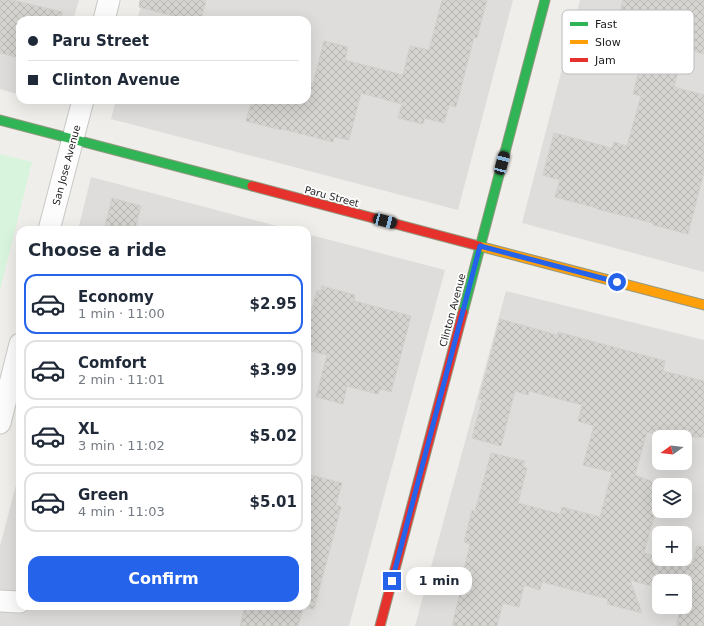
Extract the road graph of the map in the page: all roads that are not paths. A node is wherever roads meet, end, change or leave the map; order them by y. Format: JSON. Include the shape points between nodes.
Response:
{"nodes":[{"id":1,"x":109,"y":0,"type":"edge"},
{"id":2,"x":545,"y":0,"type":"edge"},
{"id":3,"x":105,"y":16,"type":"edge"},
{"id":4,"x":82,"y":104,"type":"edge"},
{"id":5,"x":0,"y":120,"type":"edge"},
{"id":6,"x":73,"y":138,"type":"junction"},
{"id":7,"x":50,"y":226,"type":"edge"},
{"id":8,"x":480,"y":246,"type":"junction"},
{"id":9,"x":704,"y":305,"type":"edge"},
{"id":10,"x":16,"y":360,"type":"edge"},
{"id":11,"x":0,"y":423,"type":"edge"},
{"id":12,"x":0,"y":600,"type":"edge"},
{"id":13,"x":16,"y":602,"type":"edge"},
{"id":14,"x":380,"y":626,"type":"edge"}],
"edges":[{"from":1,"to":3,"type":"street"},
{"from":2,"to":8,"type":"street","name":"Clinton Avenue"},
{"from":4,"to":6,"type":"street","name":"San Jose Avenue"},
{"from":5,"to":6,"type":"street","name":"Paru Street"},
{"from":6,"to":7,"type":"street","name":"San Jose Avenue"},
{"from":6,"to":8,"type":"street","name":"Paru Street"},
{"from":8,"to":9,"type":"street","name":"Paru Street"},
{"from":8,"to":14,"type":"street","name":"Clinton Avenue"},
{"from":10,"to":11,"type":"street"},
{"from":12,"to":13,"type":"street"}]}
